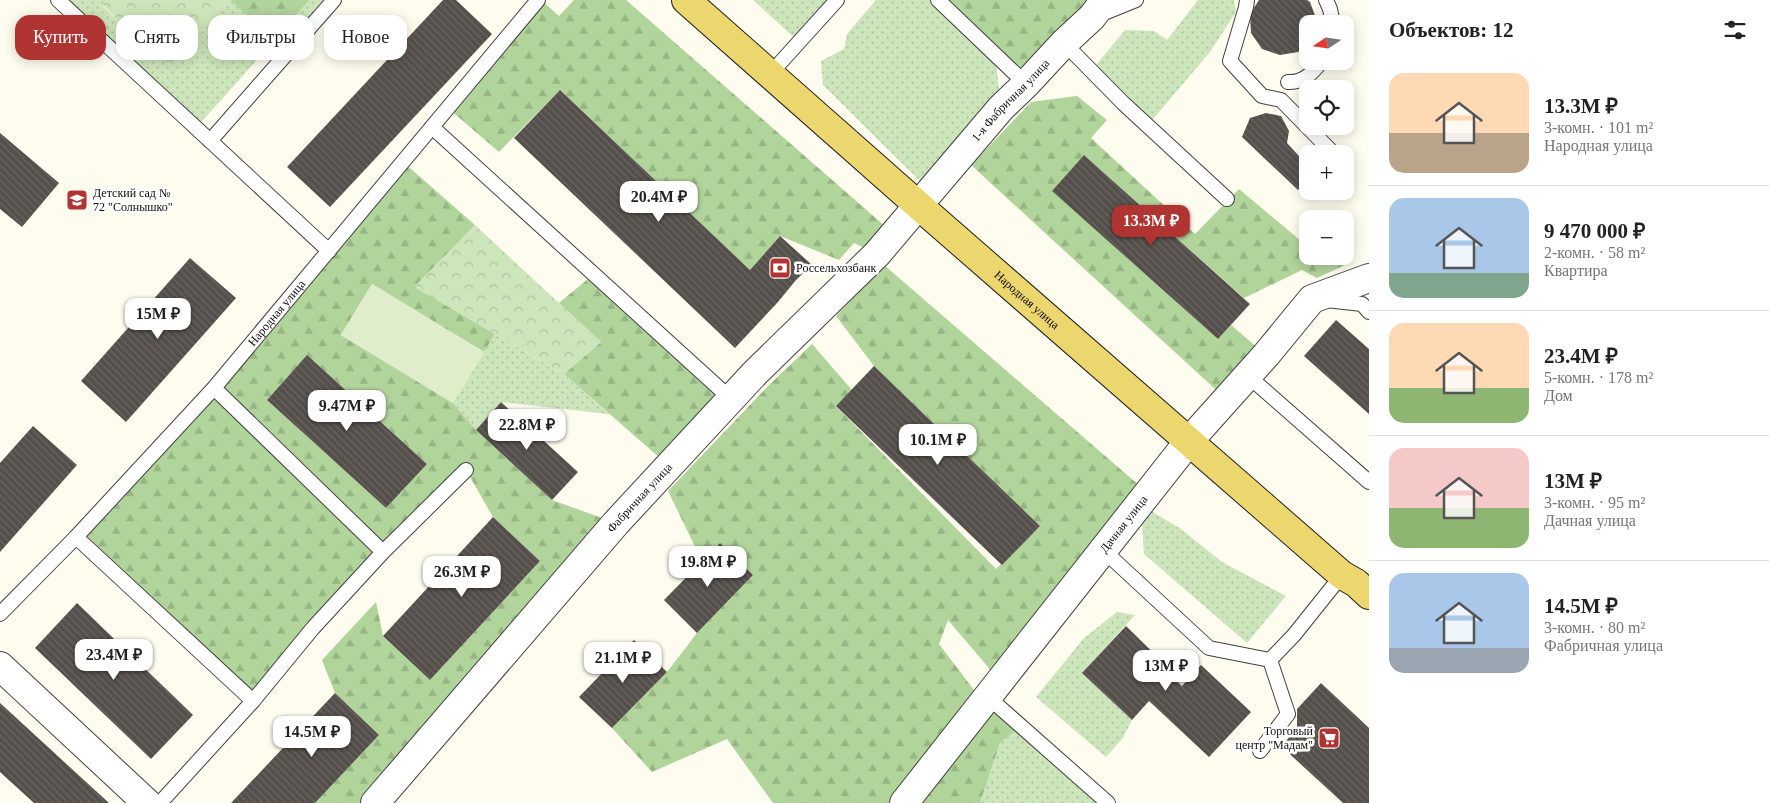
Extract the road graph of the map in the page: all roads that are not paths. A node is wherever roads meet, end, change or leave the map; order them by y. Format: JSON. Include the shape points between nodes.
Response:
{"nodes":[{"id":1,"x":58,"y":0,"type":"edge"},
{"id":2,"x":334,"y":0,"type":"edge"},
{"id":3,"x":538,"y":0,"type":"edge"},
{"id":4,"x":686,"y":0,"type":"edge"},
{"id":5,"x":837,"y":0,"type":"edge"},
{"id":6,"x":938,"y":0,"type":"edge"},
{"id":7,"x":1136,"y":0,"type":"edge"},
{"id":8,"x":1246,"y":0,"type":"edge"},
{"id":9,"x":1326,"y":0,"type":"edge"},
{"id":10,"x":1098,"y":9,"type":"edge"},
{"id":11,"x":1331,"y":15,"type":"edge"},
{"id":12,"x":1064,"y":43,"type":"junction"},
{"id":13,"x":1314,"y":70,"type":"edge"},
{"id":14,"x":771,"y":73,"type":"junction"},
{"id":15,"x":1288,"y":82,"type":"dead end"},
{"id":16,"x":1026,"y":84,"type":"junction"},
{"id":17,"x":432,"y":127,"type":"junction"},
{"id":18,"x":210,"y":141,"type":"junction"},
{"id":19,"x":1325,"y":145,"type":"edge"},
{"id":20,"x":1227,"y":199,"type":"dead end"},
{"id":21,"x":918,"y":206,"type":"junction"},
{"id":22,"x":329,"y":251,"type":"junction"},
{"id":23,"x":1369,"y":278,"type":"edge"},
{"id":24,"x":1312,"y":299,"type":"junction"},
{"id":25,"x":1369,"y":312,"type":"edge"},
{"id":26,"x":1247,"y":375,"type":"junction"},
{"id":27,"x":214,"y":388,"type":"junction"},
{"id":28,"x":731,"y":399,"type":"junction"},
{"id":29,"x":1189,"y":441,"type":"junction"},
{"id":30,"x":466,"y":470,"type":"dead end"},
{"id":31,"x":1369,"y":482,"type":"edge"},
{"id":32,"x":76,"y":538,"type":"junction"},
{"id":33,"x":1103,"y":550,"type":"junction"},
{"id":34,"x":383,"y":552,"type":"junction"},
{"id":35,"x":1342,"y":575,"type":"junction"},
{"id":36,"x":1369,"y":595,"type":"edge"},
{"id":37,"x":0,"y":614,"type":"edge"},
{"id":38,"x":1270,"y":660,"type":"junction"},
{"id":39,"x":0,"y":666,"type":"edge"},
{"id":40,"x":988,"y":697,"type":"junction"},
{"id":41,"x":253,"y":701,"type":"junction"},
{"id":42,"x":1260,"y":751,"type":"dead end"},
{"id":43,"x":147,"y":803,"type":"edge"},
{"id":44,"x":160,"y":803,"type":"edge"},
{"id":45,"x":375,"y":803,"type":"edge"},
{"id":46,"x":904,"y":803,"type":"edge"},
{"id":47,"x":1108,"y":803,"type":"edge"}],
"edges":[{"from":1,"to":18,"type":"lane"},
{"from":2,"to":18,"type":"lane"},
{"from":3,"to":17,"type":"lane","name":"Народная улица"},
{"from":4,"to":14,"type":"main road","name":"Народная улица"},
{"from":5,"to":14,"type":"lane"},
{"from":6,"to":16,"type":"lane"},
{"from":7,"to":10,"type":"lane"},
{"from":8,"to":19,"type":"lane","via":[[1230,61],[1262,96],[1281,100]]},
{"from":9,"to":11,"type":"lane"},
{"from":10,"to":12,"type":"street","name":"1-я Фабричная улица"},
{"from":12,"to":16,"type":"street","name":"1-я Фабричная улица"},
{"from":12,"to":20,"type":"lane","via":[[1123,103]]},
{"from":13,"to":15,"type":"lane","via":[[1298,82]]},
{"from":14,"to":21,"type":"main road","name":"Народная улица"},
{"from":16,"to":21,"type":"street","name":"1-я Фабричная улица","via":[[1001,108]]},
{"from":17,"to":22,"type":"lane","name":"Народная улица"},
{"from":17,"to":28,"type":"lane"},
{"from":18,"to":22,"type":"lane"},
{"from":21,"to":28,"type":"street","name":"Фабричная улица","via":[[877,254]]},
{"from":21,"to":29,"type":"main road","name":"Народная улица"},
{"from":22,"to":27,"type":"lane","name":"Народная улица"},
{"from":23,"to":24,"type":"street","name":"Дачная улица"},
{"from":24,"to":25,"type":"lane","via":[[1362,304]]},
{"from":24,"to":26,"type":"street","name":"Дачная улица"},
{"from":26,"to":29,"type":"street","name":"Дачная улица"},
{"from":26,"to":31,"type":"lane"},
{"from":27,"to":32,"type":"lane","name":"Народная улица"},
{"from":27,"to":34,"type":"lane"},
{"from":28,"to":45,"type":"street","name":"Фабричная улица","via":[[616,523]]},
{"from":29,"to":33,"type":"street","name":"Дачная улица"},
{"from":29,"to":35,"type":"main road","name":"Народная улица"},
{"from":30,"to":34,"type":"lane"},
{"from":32,"to":37,"type":"lane","name":"Народная улица"},
{"from":32,"to":41,"type":"lane"},
{"from":33,"to":38,"type":"lane","via":[[1209,648]]},
{"from":33,"to":40,"type":"street","name":"Дачная улица"},
{"from":34,"to":41,"type":"lane","via":[[313,628]]},
{"from":35,"to":36,"type":"main road","name":"Народная улица"},
{"from":35,"to":38,"type":"lane"},
{"from":38,"to":42,"type":"lane","via":[[1288,714]]},
{"from":39,"to":43,"type":"street"},
{"from":40,"to":46,"type":"street","name":"Дачная улица"},
{"from":40,"to":47,"type":"lane"},
{"from":41,"to":44,"type":"lane"}]}
